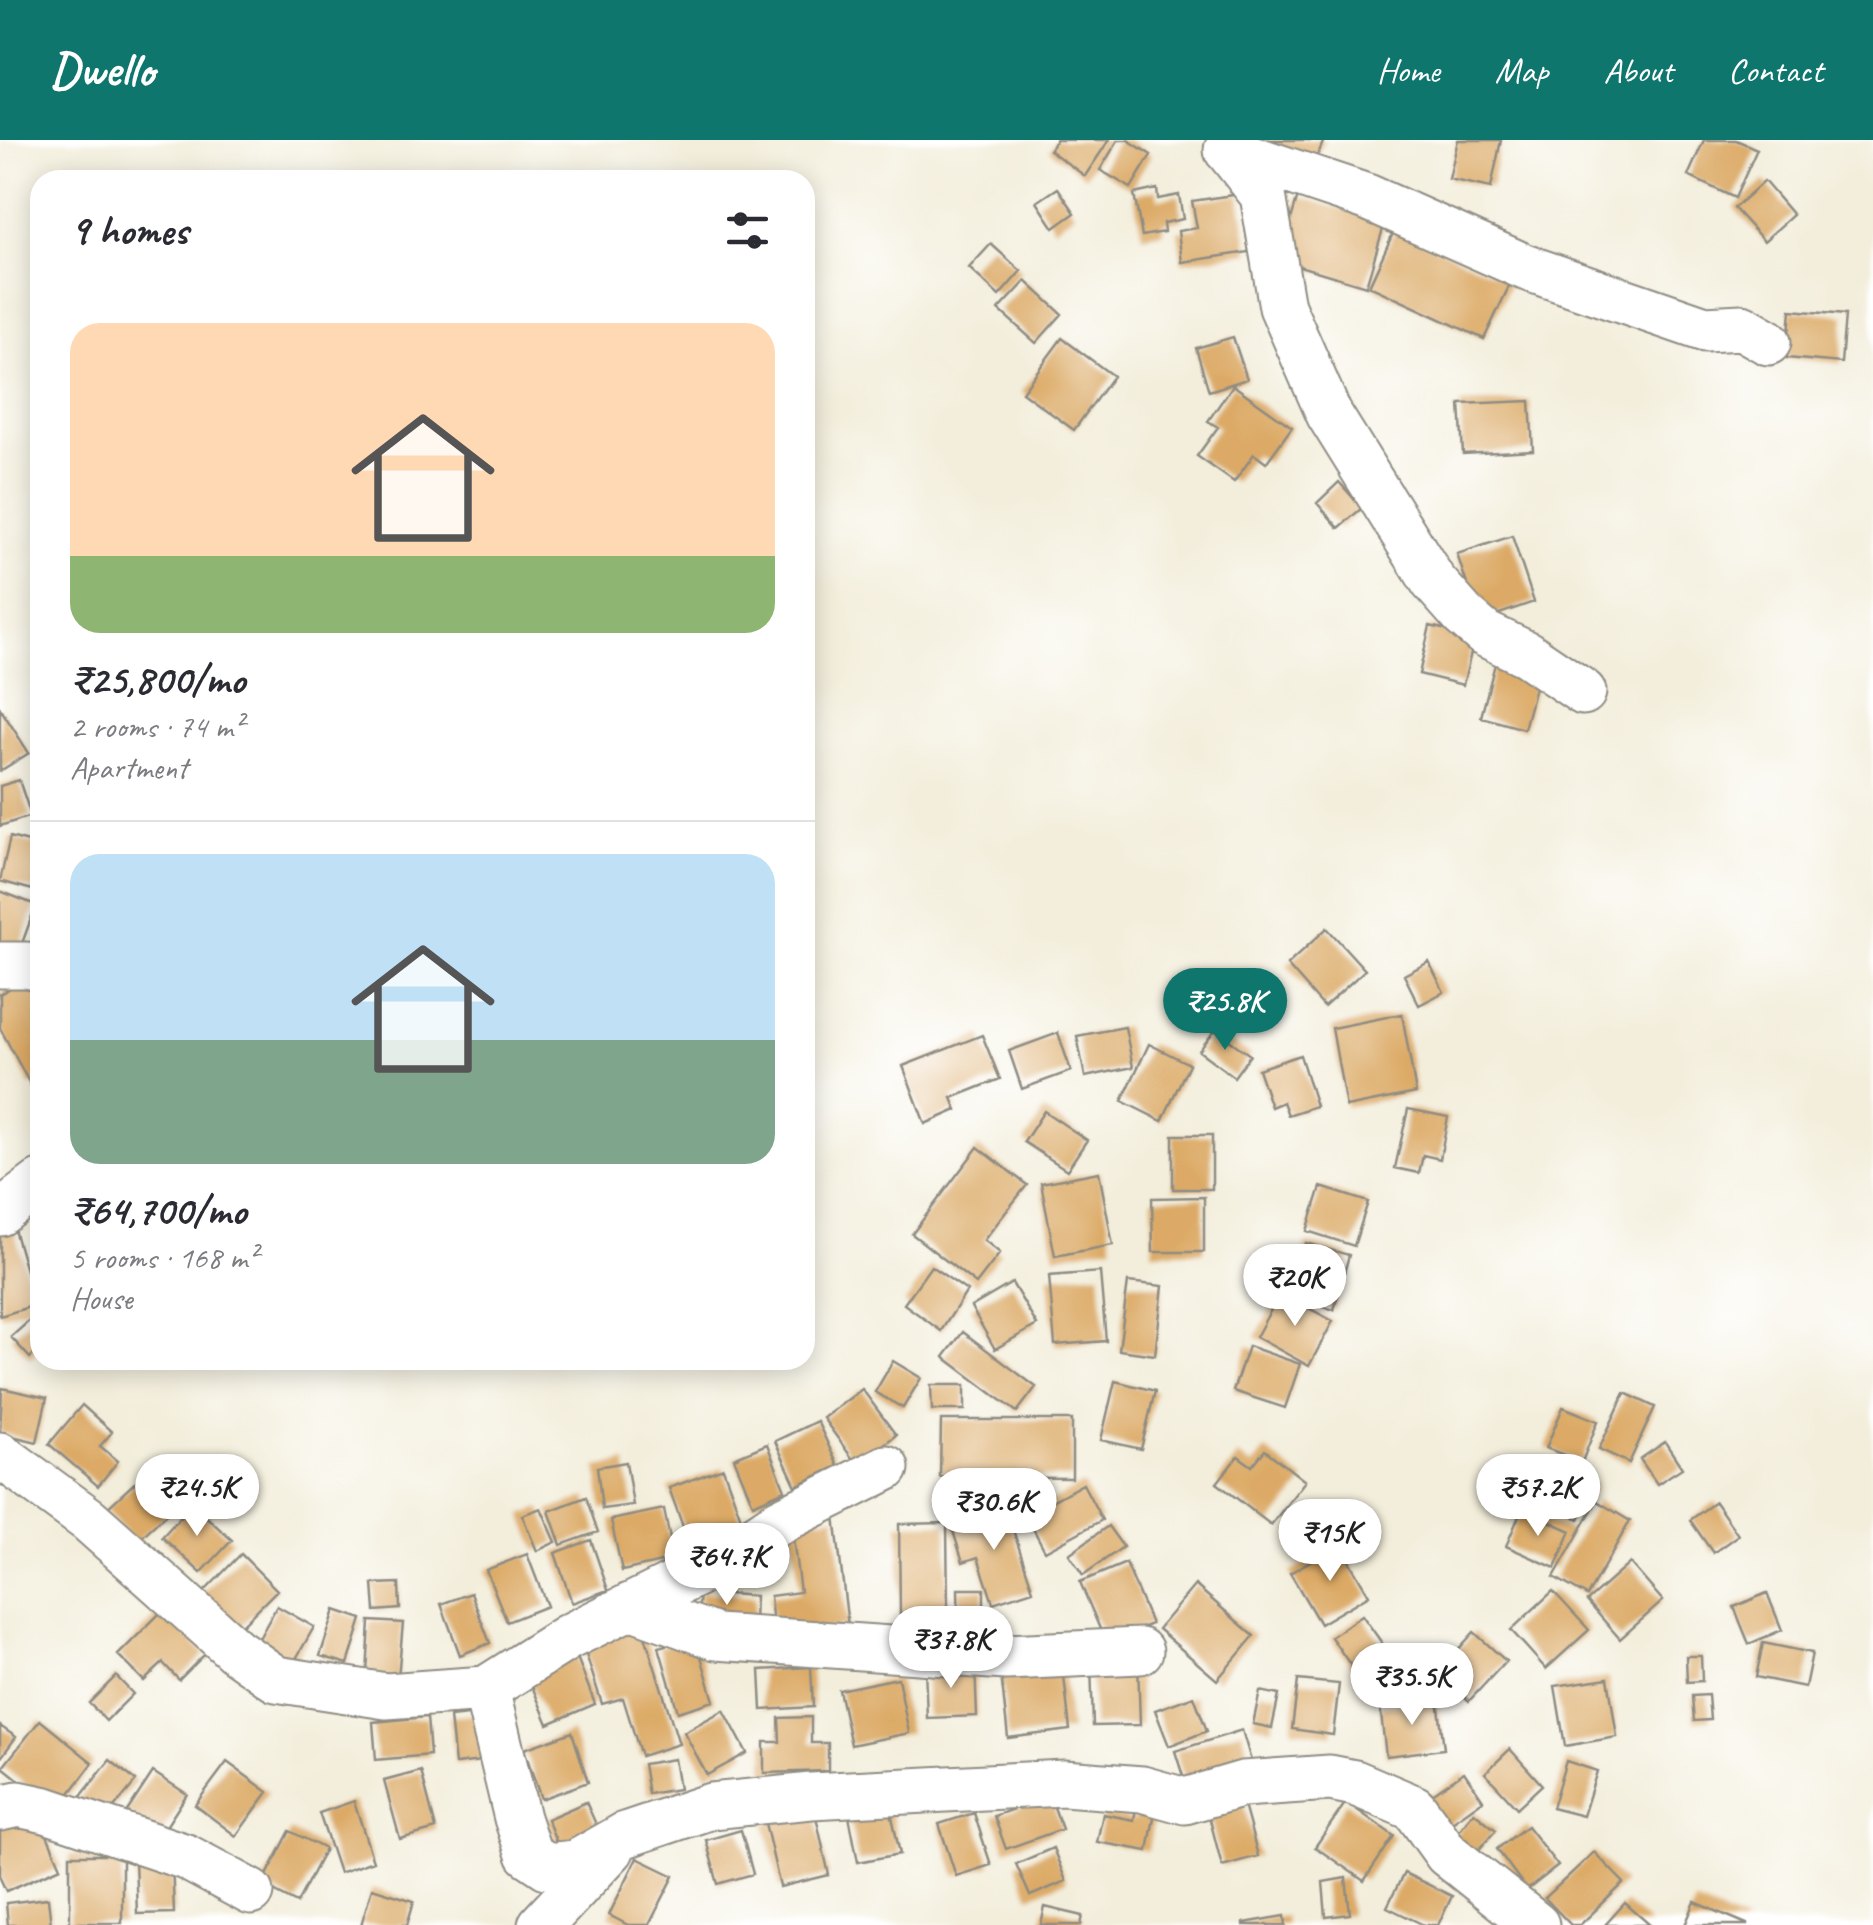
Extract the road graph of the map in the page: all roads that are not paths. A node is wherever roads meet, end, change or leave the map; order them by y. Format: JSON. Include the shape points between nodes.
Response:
{"nodes":[{"id":1,"x":1218,"y":146,"type":"edge"},
{"id":2,"x":1768,"y":342,"type":"dead end"},
{"id":3,"x":1582,"y":692,"type":"dead end"},
{"id":4,"x":0,"y":966,"type":"edge"},
{"id":5,"x":30,"y":966,"type":"edge"},
{"id":6,"x":30,"y":1190,"type":"edge"},
{"id":7,"x":0,"y":1213,"type":"edge"},
{"id":8,"x":0,"y":1454,"type":"edge"},
{"id":9,"x":886,"y":1468,"type":"dead end"},
{"id":10,"x":630,"y":1606,"type":"junction"},
{"id":11,"x":1140,"y":1651,"type":"dead end"},
{"id":12,"x":486,"y":1689,"type":"junction"},
{"id":13,"x":0,"y":1808,"type":"edge"},
{"id":14,"x":624,"y":1835,"type":"junction"},
{"id":15,"x":252,"y":1892,"type":"dead end"},
{"id":16,"x":541,"y":1925,"type":"edge"},
{"id":17,"x":1536,"y":1925,"type":"edge"}],
"edges":[{"from":1,"to":2,"type":"street","via":[[1367,197],[1524,267],[1705,329],[1742,327]]},
{"from":1,"to":3,"type":"street","via":[[1263,195],[1282,306],[1329,414],[1433,581],[1486,634]]},
{"from":4,"to":5,"type":"street"},
{"from":6,"to":7,"type":"street"},
{"from":8,"to":12,"type":"street","via":[[89,1520],[276,1679],[386,1696]]},
{"from":9,"to":10,"type":"street"},
{"from":10,"to":11,"type":"street","via":[[716,1638],[1006,1657]]},
{"from":10,"to":12,"type":"street"},
{"from":12,"to":14,"type":"street","via":[[529,1854],[548,1866],[576,1863]]},
{"from":13,"to":15,"type":"street","via":[[46,1810],[186,1857]]},
{"from":14,"to":16,"type":"street"},
{"from":14,"to":17,"type":"street","via":[[712,1806],[811,1796],[1064,1783],[1142,1789],[1185,1802],[1243,1784],[1330,1778],[1414,1808],[1447,1854]]}]}
